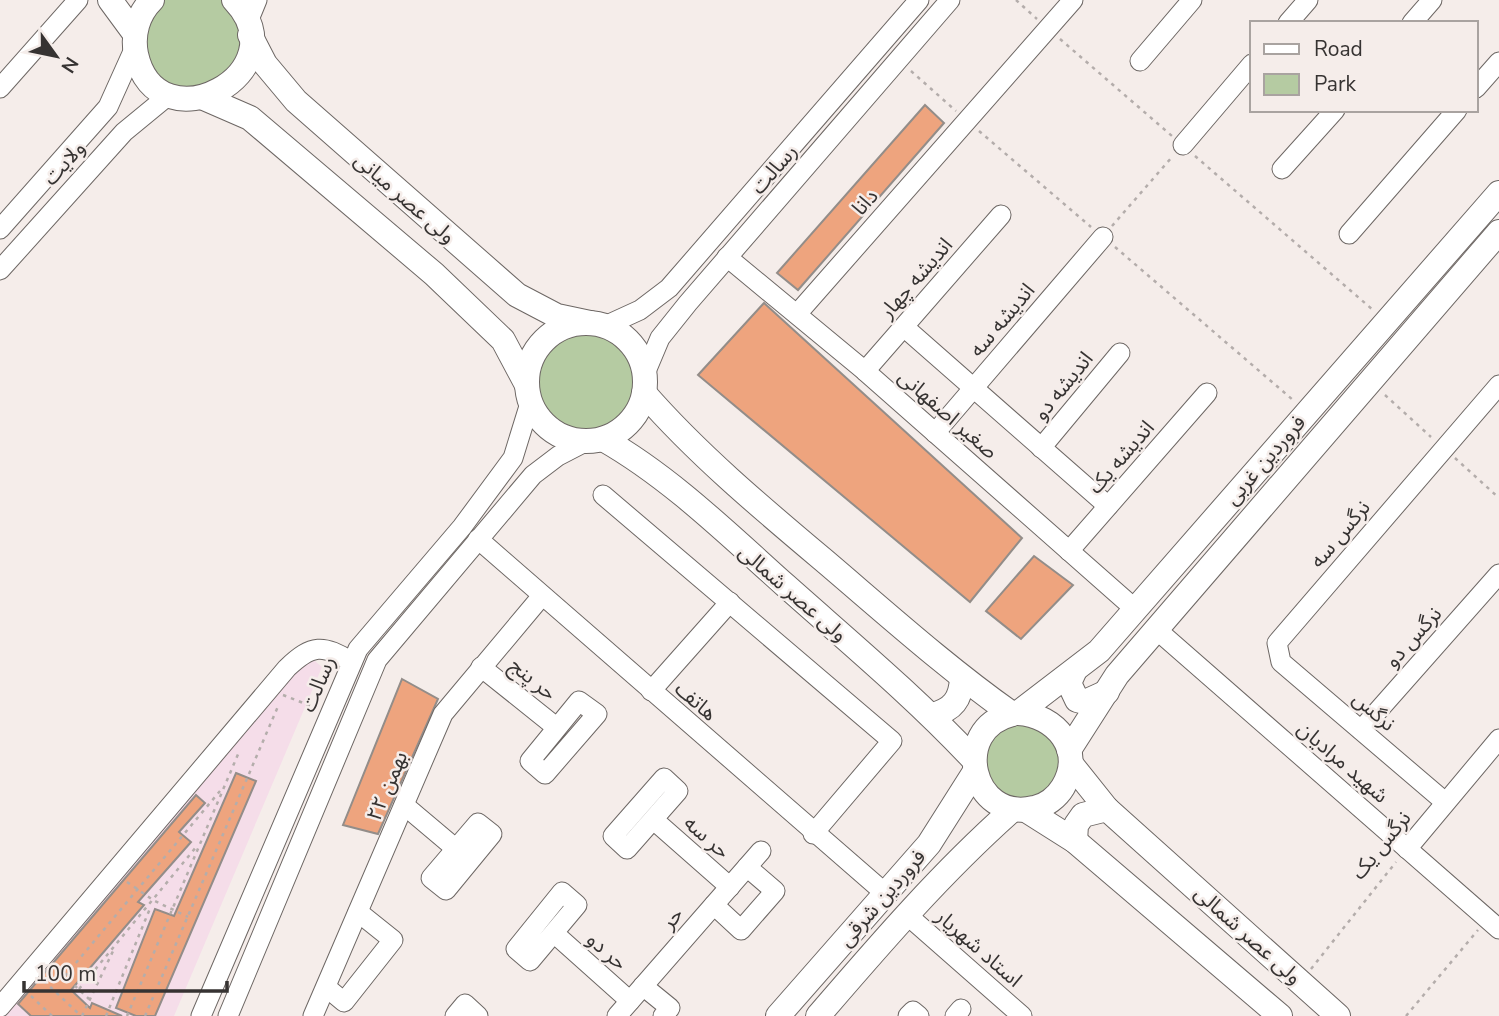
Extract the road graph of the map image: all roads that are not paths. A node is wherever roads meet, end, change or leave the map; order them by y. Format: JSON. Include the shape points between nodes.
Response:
{"nodes":[{"id":1,"x":78,"y":0,"type":"edge"},
{"id":2,"x":110,"y":0,"type":"edge"},
{"id":3,"x":152,"y":0,"type":"edge"},
{"id":4,"x":233,"y":0,"type":"edge"},
{"id":5,"x":919,"y":0,"type":"edge"},
{"id":6,"x":950,"y":0,"type":"edge"},
{"id":7,"x":1073,"y":0,"type":"edge"},
{"id":8,"x":1192,"y":0,"type":"edge"},
{"id":9,"x":1308,"y":0,"type":"edge"},
{"id":10,"x":1432,"y":0,"type":"edge"},
{"id":11,"x":252,"y":19,"type":"edge"},
{"id":12,"x":1290,"y":21,"type":"edge"},
{"id":13,"x":1414,"y":21,"type":"edge"},
{"id":14,"x":135,"y":41,"type":"junction"},
{"id":15,"x":1140,"y":61,"type":"dead end"},
{"id":16,"x":1499,"y":62,"type":"edge"},
{"id":17,"x":1250,"y":66,"type":"edge"},
{"id":18,"x":1478,"y":86,"type":"edge"},
{"id":19,"x":0,"y":88,"type":"edge"},
{"id":20,"x":169,"y":95,"type":"junction"},
{"id":21,"x":204,"y":98,"type":"junction"},
{"id":22,"x":1333,"y":112,"type":"edge"},
{"id":23,"x":1455,"y":112,"type":"edge"},
{"id":24,"x":1182,"y":145,"type":"road end"},
{"id":25,"x":1282,"y":169,"type":"dead end"},
{"id":26,"x":1499,"y":193,"type":"edge"},
{"id":27,"x":1001,"y":215,"type":"dead end"},
{"id":28,"x":0,"y":229,"type":"edge"},
{"id":29,"x":1499,"y":232,"type":"edge"},
{"id":30,"x":1349,"y":233,"type":"dead end"},
{"id":31,"x":1103,"y":237,"type":"road end"},
{"id":32,"x":727,"y":257,"type":"junction"},
{"id":33,"x":0,"y":270,"type":"edge"},
{"id":34,"x":796,"y":313,"type":"junction"},
{"id":35,"x":598,"y":325,"type":"junction"},
{"id":36,"x":904,"y":327,"type":"junction"},
{"id":37,"x":1120,"y":352,"type":"dead end"},
{"id":38,"x":865,"y":371,"type":"junction"},
{"id":39,"x":1343,"y":372,"type":"junction"},
{"id":40,"x":644,"y":384,"type":"junction"},
{"id":41,"x":1499,"y":385,"type":"edge"},
{"id":42,"x":974,"y":388,"type":"junction"},
{"id":43,"x":1363,"y":388,"type":"junction"},
{"id":44,"x":1207,"y":393,"type":"dead end"},
{"id":45,"x":528,"y":394,"type":"junction"},
{"id":46,"x":935,"y":433,"type":"junction"},
{"id":47,"x":595,"y":440,"type":"junction"},
{"id":48,"x":1041,"y":448,"type":"junction"},
{"id":49,"x":603,"y":495,"type":"dead end"},
{"id":50,"x":1108,"y":506,"type":"junction"},
{"id":51,"x":478,"y":539,"type":"junction"},
{"id":52,"x":1069,"y":551,"type":"junction"},
{"id":53,"x":1499,"y":574,"type":"edge"},
{"id":54,"x":541,"y":597,"type":"junction"},
{"id":55,"x":730,"y":603,"type":"junction"},
{"id":56,"x":1135,"y":609,"type":"junction"},
{"id":57,"x":1157,"y":629,"type":"junction"},
{"id":58,"x":1277,"y":652,"type":"joint"},
{"id":59,"x":352,"y":662,"type":"junction"},
{"id":60,"x":481,"y":667,"type":"junction"},
{"id":61,"x":1074,"y":671,"type":"junction"},
{"id":62,"x":962,"y":678,"type":"junction"},
{"id":63,"x":651,"y":691,"type":"junction"},
{"id":64,"x":1107,"y":692,"type":"junction"},
{"id":65,"x":1015,"y":713,"type":"junction"},
{"id":66,"x":932,"y":715,"type":"junction"},
{"id":67,"x":556,"y":727,"type":"dead end"},
{"id":68,"x":1361,"y":730,"type":"junction"},
{"id":69,"x":1499,"y":739,"type":"edge"},
{"id":70,"x":1070,"y":757,"type":"junction"},
{"id":71,"x":974,"y":766,"type":"junction"},
{"id":72,"x":1445,"y":802,"type":"junction"},
{"id":73,"x":404,"y":805,"type":"junction"},
{"id":74,"x":1107,"y":809,"type":"junction"},
{"id":75,"x":1019,"y":810,"type":"junction"},
{"id":76,"x":655,"y":821,"type":"dead end"},
{"id":77,"x":945,"y":822,"type":"junction"},
{"id":78,"x":813,"y":834,"type":"junction"},
{"id":79,"x":1075,"y":841,"type":"junction"},
{"id":80,"x":455,"y":848,"type":"dead end"},
{"id":81,"x":969,"y":848,"type":"junction"},
{"id":82,"x":1407,"y":849,"type":"junction"},
{"id":83,"x":761,"y":851,"type":"dead end"},
{"id":84,"x":747,"y":867,"type":"junction"},
{"id":85,"x":730,"y":887,"type":"junction"},
{"id":86,"x":886,"y":894,"type":"junction"},
{"id":87,"x":714,"y":905,"type":"junction"},
{"id":88,"x":358,"y":912,"type":"junction"},
{"id":89,"x":906,"y":914,"type":"junction"},
{"id":90,"x":1493,"y":924,"type":"edge"},
{"id":91,"x":555,"y":934,"type":"dead end"},
{"id":92,"x":643,"y":986,"type":"junction"},
{"id":93,"x":326,"y":987,"type":"junction"},
{"id":94,"x":630,"y":1001,"type":"junction"},
{"id":95,"x":0,"y":1007,"type":"edge"},
{"id":96,"x":1269,"y":1013,"type":"edge"},
{"id":97,"x":201,"y":1016,"type":"edge"},
{"id":98,"x":228,"y":1016,"type":"edge"},
{"id":99,"x":313,"y":1016,"type":"edge"},
{"id":100,"x":455,"y":1016,"type":"edge"},
{"id":101,"x":478,"y":1016,"type":"edge"},
{"id":102,"x":617,"y":1016,"type":"edge"},
{"id":103,"x":663,"y":1016,"type":"edge"},
{"id":104,"x":778,"y":1016,"type":"edge"},
{"id":105,"x":818,"y":1016,"type":"edge"},
{"id":106,"x":908,"y":1016,"type":"edge"},
{"id":107,"x":919,"y":1016,"type":"edge"},
{"id":108,"x":1022,"y":1016,"type":"edge"},
{"id":109,"x":1338,"y":1016,"type":"edge"}],
"edges":[{"from":1,"to":19,"type":"street"},
{"from":2,"to":14,"type":"main road"},
{"from":3,"to":14,"type":"main road","via":[[138,19]]},
{"from":4,"to":11,"type":"main road","name":"ولی عصر میانی"},
{"from":5,"to":35,"type":"street","name":"رسالت","via":[[669,288],[640,310]]},
{"from":6,"to":32,"type":"street","name":"رسالت"},
{"from":7,"to":34,"type":"street","name":"دانا"},
{"from":8,"to":15,"type":"street"},
{"from":9,"to":12,"type":"street"},
{"from":10,"to":13,"type":"street"},
{"from":11,"to":21,"type":"main road","via":[[244,68],[233,82]]},
{"from":11,"to":35,"type":"main road","name":"ولی عصر میانی","via":[[265,64],[296,101],[517,295],[557,316]]},
{"from":14,"to":20,"type":"main road","via":[[142,71]]},
{"from":14,"to":28,"type":"street","name":"ولایت","via":[[108,107]]},
{"from":16,"to":18,"type":"street"},
{"from":17,"to":24,"type":"street"},
{"from":20,"to":21,"type":"main road","name":"ولی عصر میانی"},
{"from":20,"to":33,"type":"street","name":"ولایت","via":[[124,132]]},
{"from":21,"to":45,"type":"main road","name":"ولی عصر میانی","via":[[250,118],[434,274],[503,340]]},
{"from":22,"to":25,"type":"street"},
{"from":23,"to":30,"type":"street"},
{"from":26,"to":39,"type":"main road","name":"فروردین غربی"},
{"from":27,"to":36,"type":"street","name":"اندیشه چهار"},
{"from":29,"to":43,"type":"main road","name":"فروردین غربی"},
{"from":31,"to":42,"type":"street","name":"اندیشه سه"},
{"from":32,"to":34,"type":"street","name":"صغیر اصفهانی"},
{"from":32,"to":40,"type":"street","name":"رسالت","via":[[660,338]]},
{"from":34,"to":38,"type":"street","name":"صغیر اصفهانی"},
{"from":35,"to":40,"type":"main road","via":[[632,345]]},
{"from":35,"to":45,"type":"main road","via":[[570,325],[552,334],[534,356]]},
{"from":36,"to":38,"type":"street","name":"اندیشه چهار"},
{"from":36,"to":42,"type":"street"},
{"from":37,"to":48,"type":"street","name":"اندیشه دو"},
{"from":38,"to":46,"type":"street","name":"صغیر اصفهانی"},
{"from":39,"to":43,"type":"main road"},
{"from":39,"to":56,"type":"main road","name":"فروردین غربی"},
{"from":40,"to":47,"type":"main road","via":[[636,413],[622,429]]},
{"from":40,"to":62,"type":"main road","via":[[668,422]]},
{"from":41,"to":58,"type":"street","name":"نرگس سه","via":[[1277,643]]},
{"from":42,"to":46,"type":"street","name":"اندیشه سه"},
{"from":42,"to":48,"type":"street"},
{"from":43,"to":57,"type":"main road","name":"فروردین غربی"},
{"from":44,"to":50,"type":"street","name":"اندیشه یک"},
{"from":45,"to":47,"type":"main road","via":[[539,418],[552,431],[569,439]]},
{"from":45,"to":59,"type":"street","name":"رسالت","via":[[513,458]]},
{"from":46,"to":52,"type":"street","name":"صغیر اصفهانی"},
{"from":47,"to":51,"type":"street","via":[[558,456],[533,475]]},
{"from":47,"to":66,"type":"main road","name":"ولی عصر شمالی","via":[[659,476]]},
{"from":48,"to":50,"type":"street"},
{"from":49,"to":55,"type":"street"},
{"from":50,"to":52,"type":"street","name":"اندیشه یک"},
{"from":51,"to":54,"type":"street","name":"هاتف"},
{"from":51,"to":98,"type":"street","via":[[377,660]]},
{"from":52,"to":56,"type":"street","name":"صغیر اصفهانی"},
{"from":53,"to":68,"type":"street","name":"نرگس دو"},
{"from":54,"to":60,"type":"street","name":"۲۲ بهمن"},
{"from":54,"to":63,"type":"street","name":"هاتف"},
{"from":55,"to":63,"type":"street"},
{"from":55,"to":78,"type":"street","via":[[892,741]]},
{"from":56,"to":61,"type":"main road","name":"فروردین غربی","via":[[1099,651]]},
{"from":57,"to":64,"type":"main road","name":"فروردین غربی"},
{"from":57,"to":82,"type":"street","name":"شهید مرادیان"},
{"from":58,"to":68,"type":"street","name":"نرگس","via":[[1281,662]]},
{"from":59,"to":95,"type":"street","via":[[332,649],[316,648],[299,656]]},
{"from":59,"to":97,"type":"street","name":"رسالت"},
{"from":60,"to":67,"type":"street","name":"حر پنج"},
{"from":60,"to":73,"type":"street","name":"۲۲ بهمن","via":[[443,714]]},
{"from":61,"to":64,"type":"main road","via":[[1069,683],[1077,700],[1085,702]]},
{"from":61,"to":65,"type":"main road","name":"فروردین غربی"},
{"from":62,"to":65,"type":"main road"},
{"from":62,"to":66,"type":"main road","via":[[955,704]]},
{"from":63,"to":78,"type":"street","name":"هاتف"},
{"from":64,"to":70,"type":"main road","name":"فروردین غربی"},
{"from":65,"to":70,"type":"main road","via":[[1045,718],[1056,726]]},
{"from":65,"to":71,"type":"main road","via":[[982,733]]},
{"from":66,"to":71,"type":"main road","name":"ولی عصر شمالی"},
{"from":68,"to":72,"type":"street","name":"نرگس"},
{"from":69,"to":72,"type":"street","name":"نرگس یک"},
{"from":70,"to":74,"type":"main road","name":"ولی عصر شمالی"},
{"from":70,"to":75,"type":"main road","via":[[1068,778],[1051,800]]},
{"from":71,"to":75,"type":"main road","via":[[988,797]]},
{"from":71,"to":77,"type":"main road","name":"فروردین شرقی"},
{"from":72,"to":82,"type":"street","name":"نرگس یک"},
{"from":73,"to":80,"type":"street"},
{"from":73,"to":88,"type":"street","name":"۲۲ بهمن"},
{"from":74,"to":79,"type":"main road","via":[[1083,815],[1076,825]]},
{"from":74,"to":109,"type":"main road","name":"ولی عصر شمالی"},
{"from":75,"to":79,"type":"main road","name":"ولی عصر شمالی"},
{"from":75,"to":81,"type":"main road","name":"فروردین شرقی"},
{"from":76,"to":85,"type":"street","name":"حر سه"},
{"from":77,"to":81,"type":"main road","via":[[967,829]]},
{"from":77,"to":86,"type":"main road","name":"فروردین شرقی"},
{"from":78,"to":86,"type":"street","name":"هاتف"},
{"from":79,"to":96,"type":"main road","name":"ولی عصر شمالی"},
{"from":81,"to":89,"type":"main road","name":"فروردین شرقی"},
{"from":82,"to":90,"type":"street","name":"شهید مرادیان"},
{"from":83,"to":84,"type":"street","name":"حر"},
{"from":84,"to":85,"type":"street","name":"حر"},
{"from":84,"to":87,"type":"street","via":[[775,891],[741,930]]},
{"from":85,"to":87,"type":"street","name":"حر"},
{"from":86,"to":104,"type":"main road","name":"فروردین شرقی"},
{"from":87,"to":92,"type":"street","name":"حر"},
{"from":88,"to":93,"type":"street","name":"۲۲ بهمن"},
{"from":88,"to":93,"type":"street","via":[[393,940],[344,1002]]},
{"from":89,"to":105,"type":"main road","name":"فروردین شرقی"},
{"from":89,"to":108,"type":"street","name":"استاد شهریار"},
{"from":91,"to":94,"type":"street","name":"حر دو"},
{"from":92,"to":94,"type":"street","name":"حر"},
{"from":92,"to":103,"type":"street","via":[[670,1008]]},
{"from":93,"to":99,"type":"street","name":"۲۲ بهمن"},
{"from":94,"to":102,"type":"street","name":"حر"},
{"from":100,"to":101,"type":"street","via":[[465,1004]]},
{"from":106,"to":107,"type":"street","via":[[913,1011]]}]}
